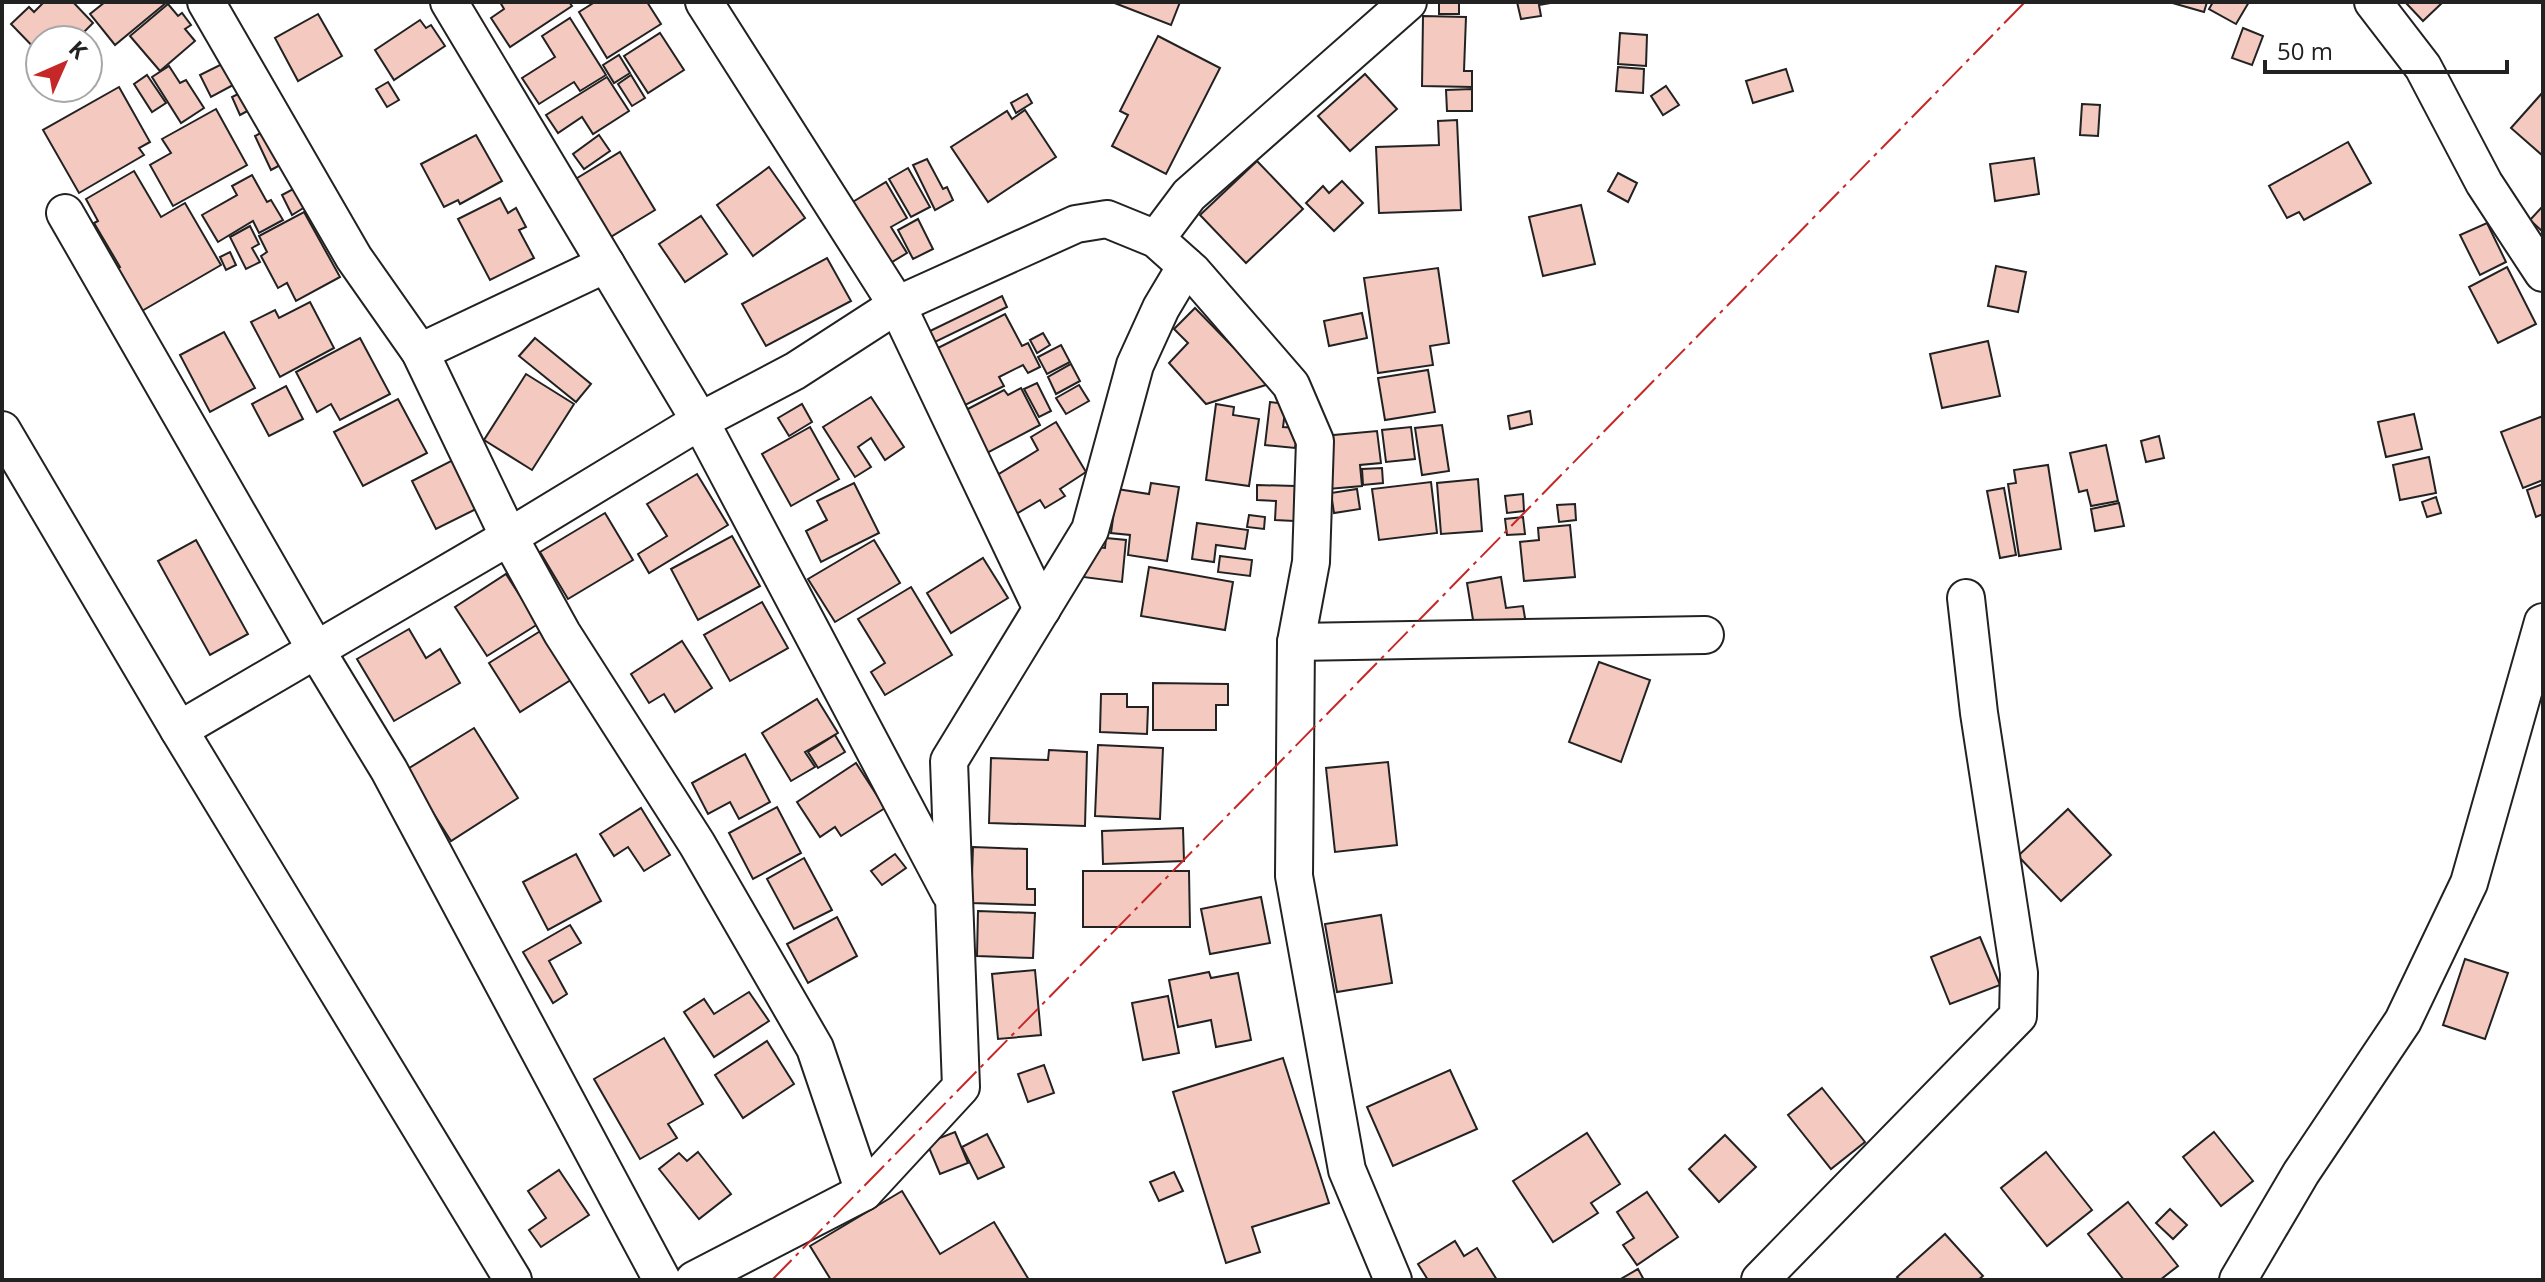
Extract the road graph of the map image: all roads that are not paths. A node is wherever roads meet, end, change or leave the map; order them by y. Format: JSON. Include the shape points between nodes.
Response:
{"nodes":[{"id":1,"x":206,"y":2,"type":"edge"},
{"id":2,"x":449,"y":2,"type":"edge"},
{"id":3,"x":704,"y":2,"type":"edge"},
{"id":4,"x":1408,"y":2,"type":"edge"},
{"id":5,"x":2373,"y":2,"type":"edge"},
{"id":6,"x":65,"y":213,"type":"dead end"},
{"id":7,"x":1156,"y":239,"type":"junction"},
{"id":8,"x":606,"y":264,"type":"junction"},
{"id":9,"x":1186,"y":266,"type":"junction"},
{"id":10,"x":2543,"y":273,"type":"edge"},
{"id":11,"x":897,"y":305,"type":"junction"},
{"id":12,"x":420,"y":352,"type":"junction"},
{"id":13,"x":700,"y":421,"type":"junction"},
{"id":14,"x":2,"y":430,"type":"edge"},
{"id":15,"x":509,"y":537,"type":"junction"},
{"id":16,"x":1966,"y":598,"type":"dead end"},
{"id":17,"x":1042,"y":609,"type":"junction"},
{"id":18,"x":2543,"y":622,"type":"edge"},
{"id":19,"x":1705,"y":635,"type":"dead end"},
{"id":20,"x":1296,"y":642,"type":"junction"},
{"id":21,"x":316,"y":650,"type":"junction"},
{"id":22,"x":179,"y":730,"type":"junction"},
{"id":23,"x":954,"y":902,"type":"junction"},
{"id":24,"x":864,"y":1192,"type":"junction"},
{"id":25,"x":513,"y":1280,"type":"edge"},
{"id":26,"x":662,"y":1280,"type":"edge"},
{"id":27,"x":694,"y":1280,"type":"edge"},
{"id":28,"x":1393,"y":1280,"type":"edge"},
{"id":29,"x":1760,"y":1280,"type":"edge"},
{"id":30,"x":2238,"y":1280,"type":"edge"}],
"edges":[{"from":1,"to":12,"type":"street","via":[[354,258]]},
{"from":2,"to":8,"type":"street"},
{"from":3,"to":11,"type":"street"},
{"from":4,"to":7,"type":"street","via":[[1189,195]]},
{"from":5,"to":10,"type":"street","via":[[2423,67],[2484,183]]},
{"from":6,"to":21,"type":"street"},
{"from":7,"to":9,"type":"street"},
{"from":7,"to":11,"type":"street","via":[[1107,219],[1084,222]]},
{"from":8,"to":12,"type":"street"},
{"from":8,"to":13,"type":"street"},
{"from":9,"to":17,"type":"street","via":[[1135,365],[1090,530]]},
{"from":9,"to":20,"type":"street","via":[[1291,385],[1315,441],[1311,562]]},
{"from":11,"to":13,"type":"street","via":[[795,371]]},
{"from":11,"to":17,"type":"street"},
{"from":12,"to":15,"type":"street"},
{"from":13,"to":15,"type":"street"},
{"from":13,"to":23,"type":"street"},
{"from":14,"to":22,"type":"street"},
{"from":15,"to":21,"type":"street"},
{"from":15,"to":24,"type":"street","via":[[815,1048]]},
{"from":16,"to":29,"type":"street","via":[[2019,973],[2018,1016]]},
{"from":17,"to":23,"type":"street","via":[[949,761]]},
{"from":18,"to":30,"type":"street","via":[[2469,883],[2403,1021],[2301,1173]]},
{"from":19,"to":20,"type":"street"},
{"from":20,"to":28,"type":"street","via":[[1294,876],[1347,1170]]},
{"from":21,"to":22,"type":"street"},
{"from":21,"to":26,"type":"street","via":[[389,770]]},
{"from":22,"to":25,"type":"street"},
{"from":23,"to":24,"type":"street","via":[[961,1087]]},
{"from":24,"to":27,"type":"street"}]}
